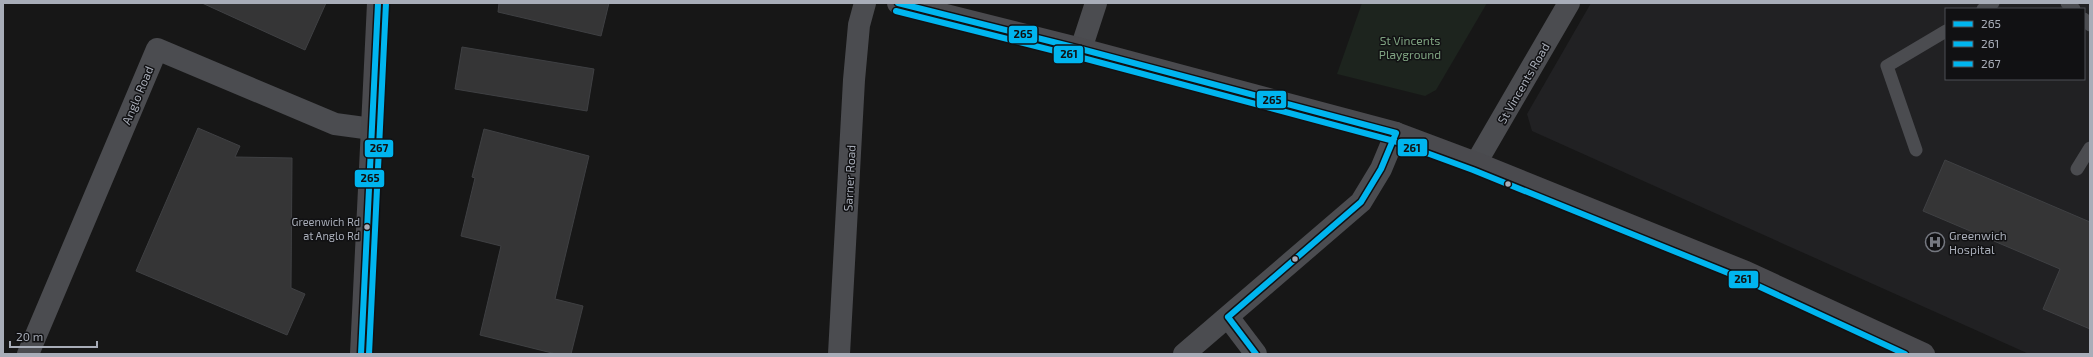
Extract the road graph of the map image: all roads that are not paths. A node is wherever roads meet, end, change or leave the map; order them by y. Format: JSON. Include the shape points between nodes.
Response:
{"nodes":[{"id":1,"x":378,"y":3,"type":"edge"},
{"id":2,"x":865,"y":3,"type":"edge"},
{"id":3,"x":898,"y":3,"type":"edge"},
{"id":4,"x":1096,"y":3,"type":"edge"},
{"id":5,"x":1569,"y":3,"type":"edge"},
{"id":6,"x":1945,"y":32,"type":"edge"},
{"id":7,"x":1081,"y":49,"type":"junction"},
{"id":8,"x":372,"y":129,"type":"junction"},
{"id":9,"x":1396,"y":133,"type":"junction"},
{"id":10,"x":2090,"y":148,"type":"edge"},
{"id":11,"x":1916,"y":150,"type":"dead end"},
{"id":12,"x":1476,"y":163,"type":"junction"},
{"id":13,"x":2077,"y":169,"type":"dead end"},
{"id":14,"x":1228,"y":317,"type":"junction"},
{"id":15,"x":28,"y":354,"type":"edge"},
{"id":16,"x":361,"y":354,"type":"edge"},
{"id":17,"x":839,"y":354,"type":"edge"},
{"id":18,"x":1184,"y":354,"type":"edge"},
{"id":19,"x":1256,"y":354,"type":"edge"},
{"id":20,"x":1924,"y":354,"type":"edge"}],
"edges":[{"from":1,"to":8,"type":"main road"},
{"from":2,"to":17,"type":"street","name":"Sarner Road","via":[[859,25],[856,64]]},
{"from":3,"to":7,"type":"main road"},
{"from":4,"to":7,"type":"street"},
{"from":5,"to":12,"type":"street","name":"St Vincents Road"},
{"from":6,"to":11,"type":"lane","via":[[1887,66]]},
{"from":7,"to":9,"type":"main road"},
{"from":8,"to":15,"type":"street","name":"Anglo Road","via":[[335,124],[157,49]]},
{"from":8,"to":16,"type":"main road"},
{"from":9,"to":12,"type":"main road"},
{"from":9,"to":14,"type":"street","via":[[1381,169],[1360,202]]},
{"from":10,"to":13,"type":"lane"},
{"from":12,"to":20,"type":"main road","via":[[1746,272]]},
{"from":14,"to":18,"type":"street"},
{"from":14,"to":19,"type":"street"}]}
